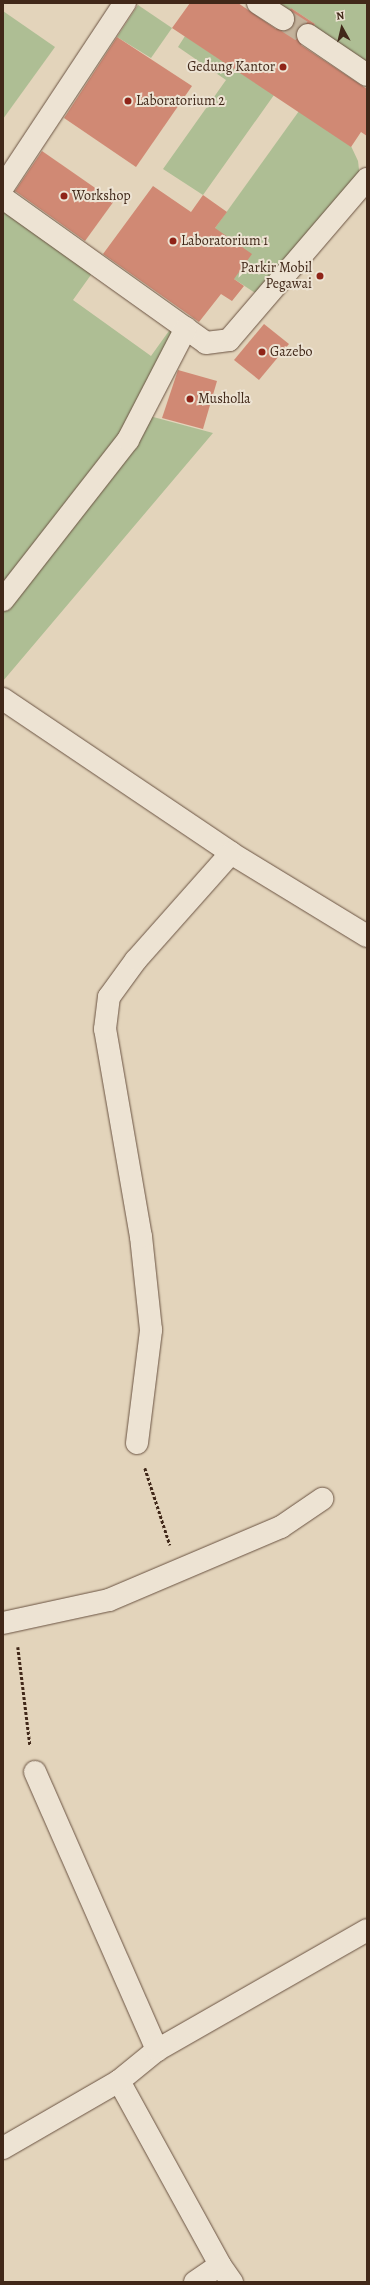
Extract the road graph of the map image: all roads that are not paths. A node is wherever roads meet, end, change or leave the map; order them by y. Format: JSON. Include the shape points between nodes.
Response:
{"nodes":[{"id":1,"x":125,"y":3,"type":"edge"},
{"id":2,"x":258,"y":3,"type":"edge"},
{"id":3,"x":283,"y":20,"type":"tunnel mouth"},
{"id":4,"x":308,"y":35,"type":"tunnel mouth"},
{"id":5,"x":367,"y":75,"type":"edge"},
{"id":6,"x":367,"y":179,"type":"edge"},
{"id":7,"x":3,"y":187,"type":"edge"},
{"id":8,"x":3,"y":198,"type":"edge"},
{"id":9,"x":186,"y":328,"type":"junction"},
{"id":10,"x":3,"y":600,"type":"edge"},
{"id":11,"x":3,"y":699,"type":"edge"},
{"id":12,"x":231,"y":853,"type":"junction"},
{"id":13,"x":367,"y":936,"type":"edge"},
{"id":14,"x":137,"y":1443,"type":"road end"},
{"id":15,"x":322,"y":1499,"type":"dead end"},
{"id":16,"x":9,"y":1622,"type":"edge"},
{"id":17,"x":35,"y":1772,"type":"road end"},
{"id":18,"x":367,"y":1930,"type":"edge"},
{"id":19,"x":157,"y":2050,"type":"junction"},
{"id":20,"x":119,"y":2081,"type":"junction"},
{"id":21,"x":3,"y":2148,"type":"edge"},
{"id":22,"x":226,"y":2274,"type":"edge"},
{"id":23,"x":195,"y":2282,"type":"edge"}],
"edges":[{"from":1,"to":7,"type":"street"},
{"from":2,"to":3,"type":"street"},
{"from":4,"to":5,"type":"street"},
{"from":6,"to":9,"type":"street","via":[[229,340],[206,343]]},
{"from":8,"to":9,"type":"street"},
{"from":9,"to":10,"type":"street","via":[[128,440]]},
{"from":11,"to":12,"type":"street"},
{"from":12,"to":13,"type":"street"},
{"from":12,"to":14,"type":"street","via":[[136,960],[109,997],[105,1029],[140,1229],[151,1330]]},
{"from":15,"to":16,"type":"street","via":[[280,1527],[109,1600]]},
{"from":17,"to":19,"type":"street"},
{"from":18,"to":19,"type":"street"},
{"from":19,"to":20,"type":"street"},
{"from":20,"to":21,"type":"street"},
{"from":20,"to":22,"type":"street"},
{"from":22,"to":23,"type":"street"}]}
